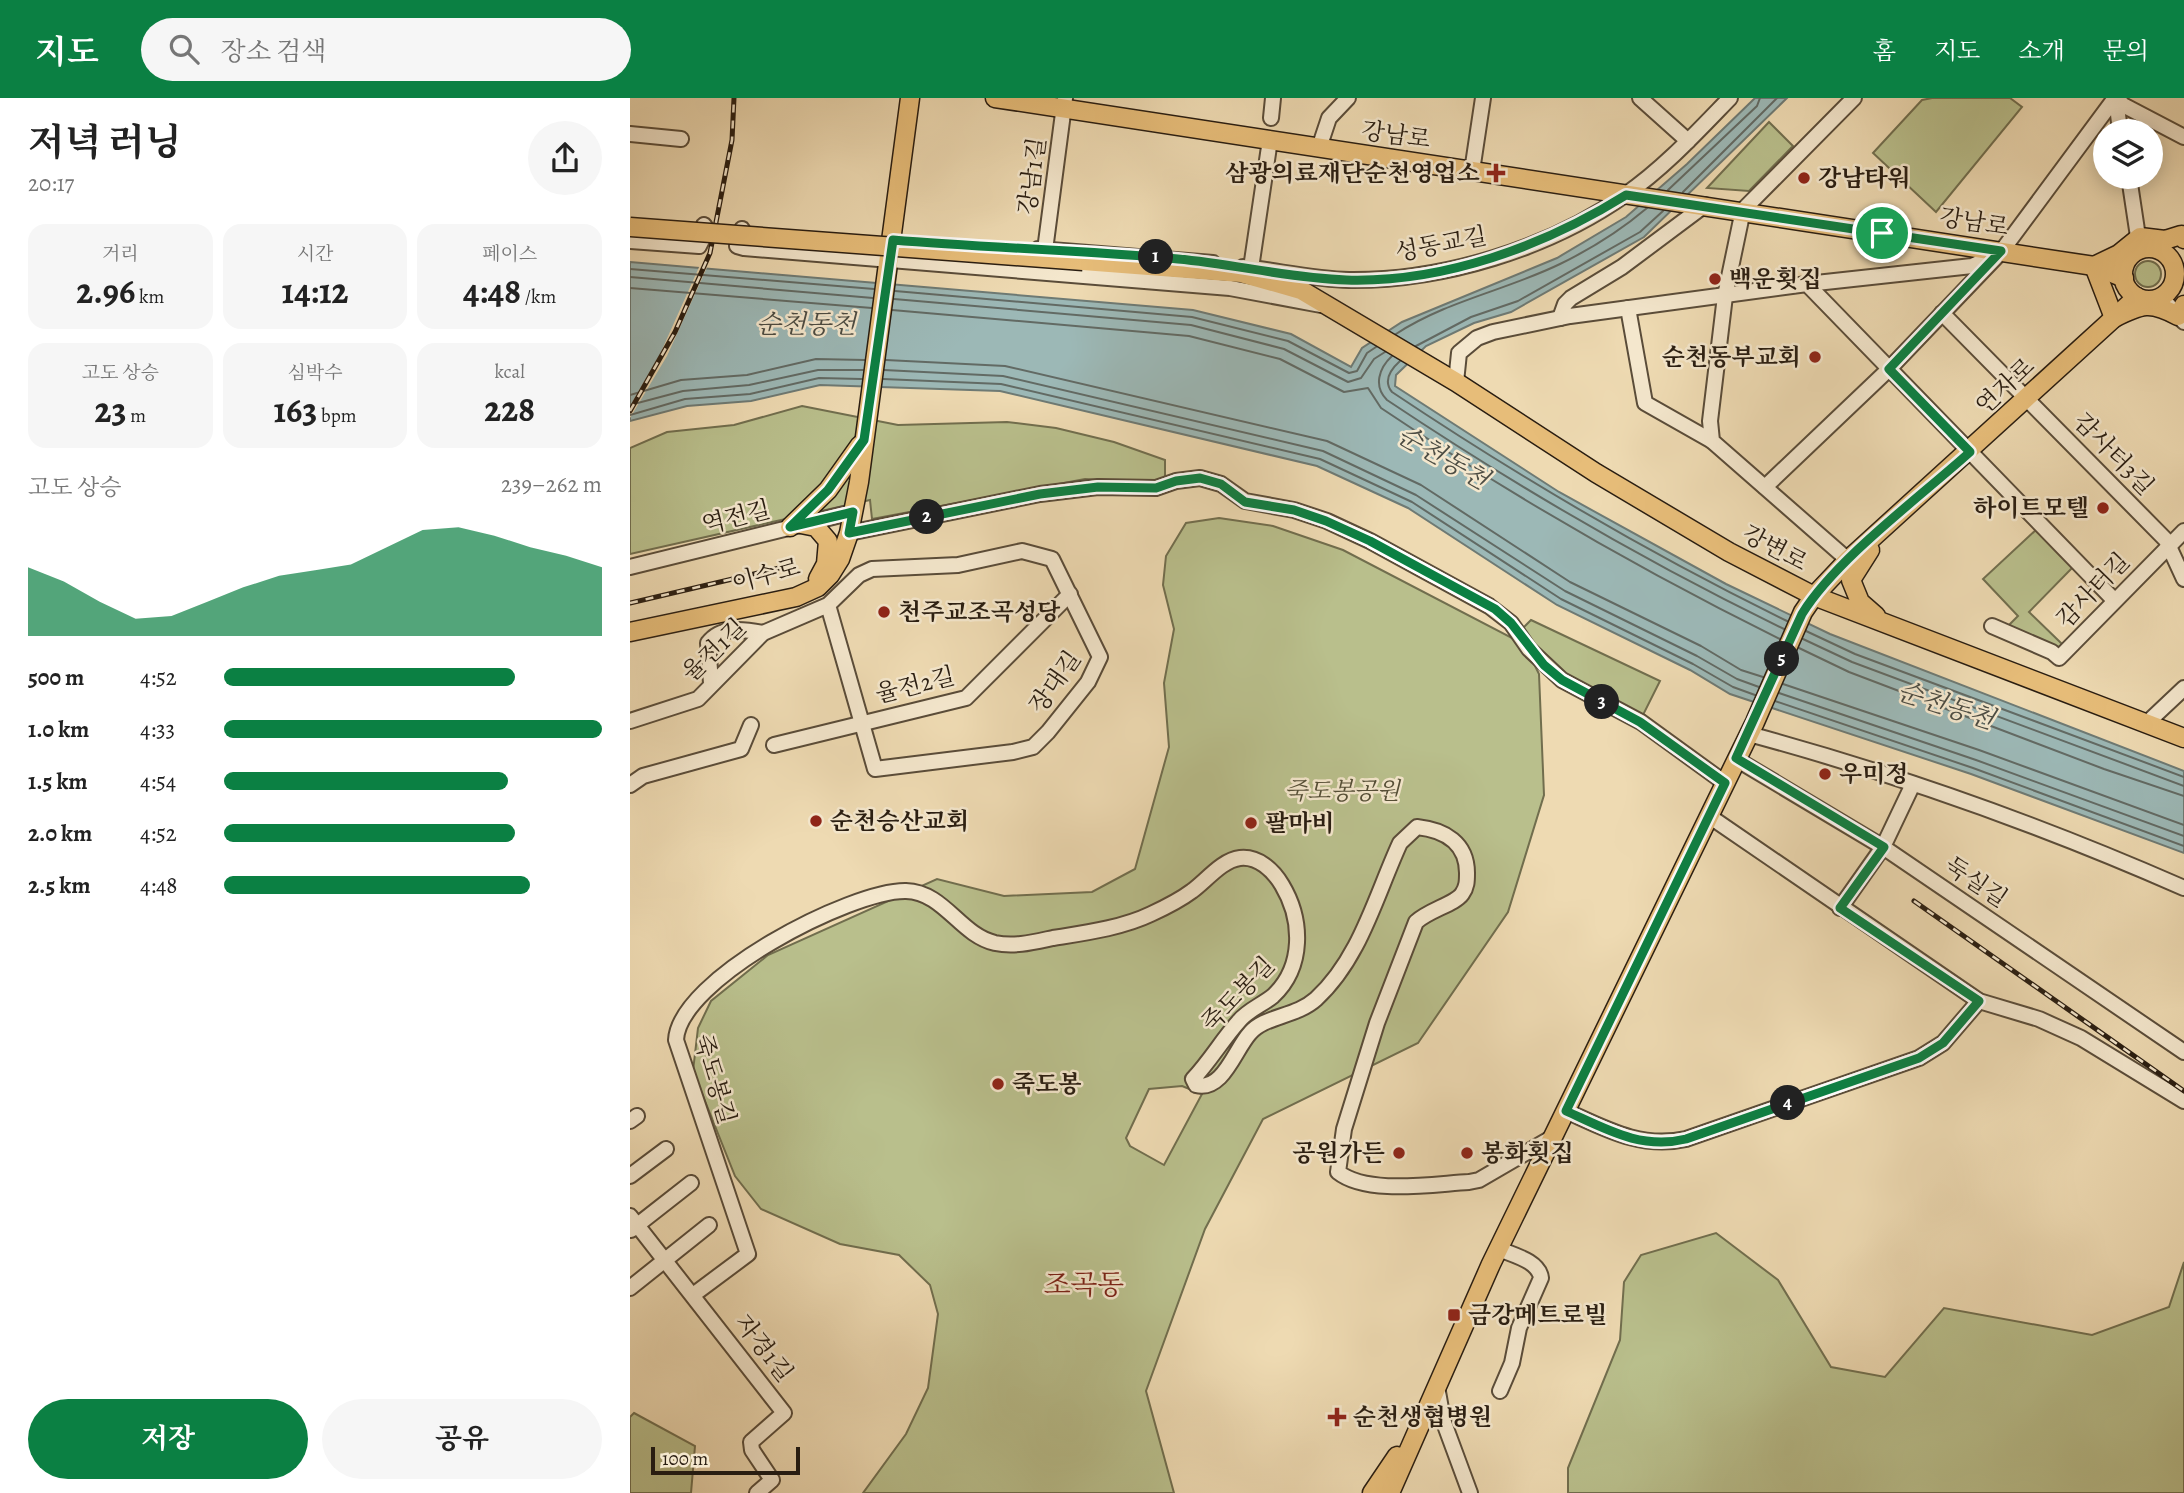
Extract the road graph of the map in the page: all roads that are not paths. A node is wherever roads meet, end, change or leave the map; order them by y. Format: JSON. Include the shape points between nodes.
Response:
{"nodes":[{"id":1,"x":910,"y":98,"type":"edge"},
{"id":2,"x":995,"y":98,"type":"edge"},
{"id":3,"x":1273,"y":98,"type":"edge"},
{"id":4,"x":1348,"y":98,"type":"edge"},
{"id":5,"x":1483,"y":98,"type":"edge"},
{"id":6,"x":1640,"y":98,"type":"edge"},
{"id":7,"x":1730,"y":98,"type":"edge"},
{"id":8,"x":1854,"y":98,"type":"edge"},
{"id":9,"x":2116,"y":98,"type":"edge"},
{"id":10,"x":1065,"y":103,"type":"edge"},
{"id":11,"x":1271,"y":118,"type":"dead end"},
{"id":12,"x":2119,"y":119,"type":"edge"},
{"id":13,"x":630,"y":134,"type":"edge"},
{"id":14,"x":2184,"y":137,"type":"edge"},
{"id":15,"x":681,"y":139,"type":"dead end"},
{"id":16,"x":1270,"y":140,"type":"junction"},
{"id":17,"x":1688,"y":141,"type":"junction"},
{"id":18,"x":1319,"y":148,"type":"junction"},
{"id":19,"x":1472,"y":171,"type":"junction"},
{"id":20,"x":2131,"y":189,"type":"edge"},
{"id":21,"x":1632,"y":196,"type":"junction"},
{"id":22,"x":1698,"y":204,"type":"junction"},
{"id":23,"x":1743,"y":210,"type":"junction"},
{"id":24,"x":630,"y":220,"type":"edge"},
{"id":25,"x":630,"y":230,"type":"edge"},
{"id":26,"x":2183,"y":235,"type":"edge"},
{"id":27,"x":893,"y":240,"type":"junction"},
{"id":28,"x":630,"y":241,"type":"edge"},
{"id":29,"x":2140,"y":243,"type":"junction"},
{"id":30,"x":1045,"y":250,"type":"junction"},
{"id":31,"x":2001,"y":251,"type":"junction"},
{"id":32,"x":2166,"y":254,"type":"junction"},
{"id":33,"x":889,"y":264,"type":"junction"},
{"id":34,"x":1083,"y":264,"type":"junction"},
{"id":35,"x":2094,"y":266,"type":"junction"},
{"id":36,"x":1251,"y":268,"type":"junction"},
{"id":37,"x":2180,"y":270,"type":"edge"},
{"id":38,"x":1221,"y":271,"type":"junction"},
{"id":39,"x":2124,"y":278,"type":"junction"},
{"id":40,"x":1807,"y":285,"type":"junction"},
{"id":41,"x":1725,"y":296,"type":"junction"},
{"id":42,"x":2137,"y":297,"type":"junction"},
{"id":43,"x":2161,"y":297,"type":"junction"},
{"id":44,"x":1326,"y":306,"type":"junction"},
{"id":45,"x":1628,"y":308,"type":"junction"},
{"id":46,"x":1942,"y":313,"type":"junction"},
{"id":47,"x":2182,"y":314,"type":"edge"},
{"id":48,"x":1560,"y":318,"type":"junction"},
{"id":49,"x":2115,"y":318,"type":"junction"},
{"id":50,"x":1889,"y":369,"type":"junction"},
{"id":51,"x":1452,"y":380,"type":"junction"},
{"id":52,"x":2028,"y":398,"type":"junction"},
{"id":53,"x":864,"y":440,"type":"junction"},
{"id":54,"x":1712,"y":441,"type":"junction"},
{"id":55,"x":1970,"y":452,"type":"junction"},
{"id":56,"x":1765,"y":487,"type":"junction"},
{"id":57,"x":853,"y":512,"type":"junction"},
{"id":58,"x":795,"y":525,"type":"junction"},
{"id":59,"x":1885,"y":528,"type":"junction"},
{"id":60,"x":2184,"y":531,"type":"edge"},
{"id":61,"x":849,"y":533,"type":"junction"},
{"id":62,"x":2169,"y":546,"type":"junction"},
{"id":63,"x":1848,"y":560,"type":"junction"},
{"id":64,"x":630,"y":566,"type":"edge"},
{"id":65,"x":2184,"y":579,"type":"edge"},
{"id":66,"x":1070,"y":594,"type":"junction"},
{"id":67,"x":1814,"y":596,"type":"junction"},
{"id":68,"x":796,"y":597,"type":"junction"},
{"id":69,"x":2114,"y":600,"type":"junction"},
{"id":70,"x":828,"y":605,"type":"junction"},
{"id":71,"x":1886,"y":625,"type":"junction"},
{"id":72,"x":1992,"y":626,"type":"dead end"},
{"id":73,"x":630,"y":632,"type":"edge"},
{"id":74,"x":763,"y":632,"type":"junction"},
{"id":75,"x":711,"y":684,"type":"junction"},
{"id":76,"x":2184,"y":688,"type":"edge"},
{"id":77,"x":630,"y":721,"type":"edge"},
{"id":78,"x":863,"y":722,"type":"junction"},
{"id":79,"x":2148,"y":722,"type":"junction"},
{"id":80,"x":751,"y":725,"type":"dead end"},
{"id":81,"x":1752,"y":728,"type":"junction"},
{"id":82,"x":2184,"y":738,"type":"edge"},
{"id":83,"x":774,"y":745,"type":"dead end"},
{"id":84,"x":1736,"y":758,"type":"junction"},
{"id":85,"x":1725,"y":783,"type":"junction"},
{"id":86,"x":1913,"y":784,"type":"junction"},
{"id":87,"x":630,"y":785,"type":"edge"},
{"id":88,"x":1709,"y":816,"type":"junction"},
{"id":89,"x":1884,"y":847,"type":"junction"},
{"id":90,"x":2184,"y":888,"type":"edge"},
{"id":91,"x":1840,"y":908,"type":"junction"},
{"id":92,"x":1979,"y":1001,"type":"junction"},
{"id":93,"x":2184,"y":1052,"type":"edge"},
{"id":94,"x":2184,"y":1101,"type":"edge"},
{"id":95,"x":1566,"y":1111,"type":"junction"},
{"id":96,"x":1553,"y":1137,"type":"junction"},
{"id":97,"x":666,"y":1149,"type":"dead end"},
{"id":98,"x":630,"y":1177,"type":"edge"},
{"id":99,"x":691,"y":1183,"type":"dead end"},
{"id":100,"x":632,"y":1224,"type":"edge"},
{"id":101,"x":709,"y":1226,"type":"dead end"},
{"id":102,"x":1499,"y":1249,"type":"junction"},
{"id":103,"x":664,"y":1261,"type":"junction"},
{"id":104,"x":630,"y":1288,"type":"edge"},
{"id":105,"x":693,"y":1295,"type":"junction"},
{"id":106,"x":1436,"y":1385,"type":"junction"},
{"id":107,"x":1500,"y":1391,"type":"dead end"},
{"id":108,"x":1417,"y":1428,"type":"junction"},
{"id":109,"x":757,"y":1493,"type":"edge"},
{"id":110,"x":1372,"y":1493,"type":"edge"},
{"id":111,"x":1390,"y":1493,"type":"edge"},
{"id":112,"x":1470,"y":1493,"type":"edge"}],
"edges":[{"from":1,"to":27,"type":"main road"},
{"from":2,"to":10,"type":"main road","name":"강남로"},
{"from":3,"to":11,"type":"street"},
{"from":4,"to":18,"type":"street","via":[[1329,118]]},
{"from":5,"to":19,"type":"street"},
{"from":6,"to":17,"type":"street"},
{"from":7,"to":17,"type":"street","name":"성동교길"},
{"from":8,"to":23,"type":"street"},
{"from":9,"to":12,"type":"street"},
{"from":9,"to":14,"type":"street"},
{"from":9,"to":31,"type":"street"},
{"from":10,"to":16,"type":"main road","name":"강남로"},
{"from":10,"to":30,"type":"street","name":"강남1길"},
{"from":13,"to":15,"type":"street"},
{"from":16,"to":18,"type":"main road","name":"강남로"},
{"from":16,"to":36,"type":"street"},
{"from":17,"to":21,"type":"street","name":"성동교길"},
{"from":18,"to":19,"type":"main road","name":"강남로"},
{"from":19,"to":21,"type":"main road","name":"강남로"},
{"from":20,"to":29,"type":"street"},
{"from":21,"to":22,"type":"main road","name":"강남로"},
{"from":21,"to":36,"type":"street","name":"성동교길","via":[[1546,239],[1446,268],[1347,280]]},
{"from":22,"to":23,"type":"main road","name":"강남로"},
{"from":22,"to":48,"type":"street","via":[[1622,267],[1572,298]]},
{"from":23,"to":31,"type":"main road","name":"강남로"},
{"from":23,"to":41,"type":"street"},
{"from":24,"to":28,"type":"street","via":[[705,225],[707,230],[699,246]]},
{"from":25,"to":34,"type":"main road","bridge":true},
{"from":26,"to":29,"type":"main road"},
{"from":26,"to":32,"type":"main road"},
{"from":27,"to":30,"type":"street"},
{"from":27,"to":33,"type":"main road"},
{"from":27,"to":33,"type":"street","via":[[743,228],[739,232],[737,246]]},
{"from":29,"to":32,"type":"main road"},
{"from":29,"to":35,"type":"main road"},
{"from":29,"to":39,"type":"main road","via":[[2125,264]]},
{"from":30,"to":36,"type":"street"},
{"from":31,"to":35,"type":"main road","name":"강남로"},
{"from":31,"to":40,"type":"street","via":[[1972,266]]},
{"from":31,"to":46,"type":"street"},
{"from":32,"to":37,"type":"main road"},
{"from":33,"to":44,"type":"street","via":[[1230,288]]},
{"from":33,"to":53,"type":"main road","name":"이수로"},
{"from":34,"to":38,"type":"main road"},
{"from":34,"to":44,"type":"main road","via":[[1235,281]]},
{"from":35,"to":39,"type":"main road","name":"강남로"},
{"from":35,"to":49,"type":"main road"},
{"from":36,"to":38,"type":"street"},
{"from":37,"to":43,"type":"main road"},
{"from":38,"to":44,"type":"main road","via":[[1281,282]]},
{"from":39,"to":42,"type":"main road"},
{"from":40,"to":41,"type":"street"},
{"from":40,"to":50,"type":"street"},
{"from":41,"to":45,"type":"street"},
{"from":41,"to":54,"type":"street","via":[[1711,399]]},
{"from":42,"to":43,"type":"main road"},
{"from":42,"to":49,"type":"main road","name":"연자로"},
{"from":43,"to":47,"type":"street"},
{"from":44,"to":51,"type":"main road","name":"강변로"},
{"from":45,"to":48,"type":"street"},
{"from":45,"to":54,"type":"street","via":[[1645,403]]},
{"from":46,"to":50,"type":"street"},
{"from":46,"to":52,"type":"street","name":"감사터3길"},
{"from":47,"to":49,"type":"main road","via":[[2157,305]]},
{"from":48,"to":51,"type":"street","via":[[1477,338],[1459,353]]},
{"from":49,"to":52,"type":"main road","name":"연자로"},
{"from":50,"to":55,"type":"street"},
{"from":50,"to":56,"type":"street"},
{"from":51,"to":67,"type":"main road","name":"강변로","via":[[1671,519]]},
{"from":52,"to":55,"type":"main road","name":"연자로"},
{"from":52,"to":62,"type":"street","name":"감사터3길"},
{"from":53,"to":57,"type":"main road","name":"이수로"},
{"from":53,"to":58,"type":"main road","via":[[828,490]]},
{"from":54,"to":56,"type":"street"},
{"from":55,"to":59,"type":"main road","name":"연자로"},
{"from":55,"to":69,"type":"street"},
{"from":56,"to":63,"type":"street"},
{"from":57,"to":58,"type":"street","name":"역전길"},
{"from":57,"to":61,"type":"main road","name":"이수로"},
{"from":58,"to":64,"type":"street","name":"역전길"},
{"from":58,"to":68,"type":"main road","via":[[816,527],[828,541],[824,571]]},
{"from":59,"to":63,"type":"main road","name":"연자로"},
{"from":59,"to":71,"type":"main road","via":[[1852,580],[1860,603]]},
{"from":60,"to":62,"type":"street","name":"감사터길"},
{"from":61,"to":68,"type":"main road","name":"이수로","via":[[830,575],[818,587]]},
{"from":61,"to":85,"type":"street","via":[[1040,494],[1098,487],[1156,488],[1200,478],[1221,484],[1245,502],[1304,513],[1348,531],[1495,609],[1562,680],[1640,722]]},
{"from":62,"to":65,"type":"street","name":"감사터3길"},
{"from":62,"to":69,"type":"street","name":"감사터길"},
{"from":63,"to":67,"type":"main road","name":"연자로"},
{"from":66,"to":70,"type":"street","name":"장대길","via":[[1052,559],[1022,551],[958,565],[872,569],[859,575]]},
{"from":66,"to":78,"type":"street","name":"율전2길","via":[[966,698]]},
{"from":66,"to":78,"type":"street","name":"장대길","via":[[1100,657],[1088,682],[1033,747],[875,769]]},
{"from":67,"to":71,"type":"main road","name":"강변로"},
{"from":67,"to":81,"type":"main road","name":"연자로"},
{"from":68,"to":73,"type":"main road","name":"이수로"},
{"from":69,"to":72,"type":"street","name":"감사터길","via":[[2059,658]]},
{"from":70,"to":74,"type":"street","name":"율전1길"},
{"from":70,"to":78,"type":"street","name":"장대길"},
{"from":71,"to":79,"type":"main road","name":"강변로"},
{"from":74,"to":75,"type":"street","name":"율전1길"},
{"from":74,"to":75,"type":"street","via":[[735,630],[714,636],[708,643]]},
{"from":75,"to":77,"type":"street","name":"율전1길","via":[[691,703]]},
{"from":76,"to":79,"type":"street"},
{"from":78,"to":83,"type":"street","name":"율전2길"},
{"from":79,"to":82,"type":"main road","name":"강변로"},
{"from":80,"to":87,"type":"street","via":[[741,749],[643,776]]},
{"from":81,"to":84,"type":"main road","name":"연자로"},
{"from":81,"to":86,"type":"street"},
{"from":84,"to":85,"type":"main road","name":"연자로"},
{"from":84,"to":89,"type":"street","name":"둑실길"},
{"from":85,"to":88,"type":"main road","name":"연자로"},
{"from":86,"to":89,"type":"street"},
{"from":86,"to":90,"type":"street"},
{"from":88,"to":91,"type":"street"},
{"from":88,"to":95,"type":"main road","name":"연자로"},
{"from":89,"to":91,"type":"street"},
{"from":89,"to":93,"type":"street","name":"둑실길"},
{"from":91,"to":92,"type":"street"},
{"from":92,"to":94,"type":"street","via":[[2039,1019],[2081,1038]]},
{"from":92,"to":95,"type":"street","via":[[1943,1043],[1919,1058],[1686,1139],[1657,1144],[1638,1141]]},
{"from":95,"to":96,"type":"main road","name":"연자로"},
{"from":96,"to":102,"type":"main road","name":"연자로"},
{"from":96,"to":105,"type":"street","name":"죽도봉길","via":[[1469,1182],[1375,1185],[1347,1179],[1338,1172],[1344,1129],[1416,922],[1428,911],[1461,896],[1467,884],[1461,847],[1447,834],[1417,827],[1409,831],[1364,930],[1317,998],[1252,1030],[1216,1083],[1204,1086],[1193,1079],[1241,1018],[1271,998],[1294,969],[1297,955],[1289,898],[1261,862],[1247,858],[1228,862],[1189,893],[1149,915],[1086,933],[1014,945],[993,942],[969,930],[918,892],[878,894],[782,934],[706,989],[678,1028],[676,1040],[748,1254]]},
{"from":97,"to":98,"type":"street"},
{"from":99,"to":100,"type":"street","name":"자경1길"},
{"from":100,"to":103,"type":"street","name":"자경1길"},
{"from":101,"to":103,"type":"street"},
{"from":102,"to":106,"type":"main road","name":"연자로"},
{"from":102,"to":107,"type":"street","via":[[1532,1264],[1541,1278],[1519,1328],[1513,1363]]},
{"from":103,"to":104,"type":"street"},
{"from":103,"to":105,"type":"street","name":"자경1길"},
{"from":105,"to":109,"type":"street","name":"자경1길","via":[[785,1413],[751,1442],[772,1480]]},
{"from":106,"to":108,"type":"main road","name":"연자로"},
{"from":106,"to":112,"type":"street","via":[[1443,1420]]},
{"from":108,"to":110,"type":"main road"},
{"from":108,"to":111,"type":"main road"}]}
